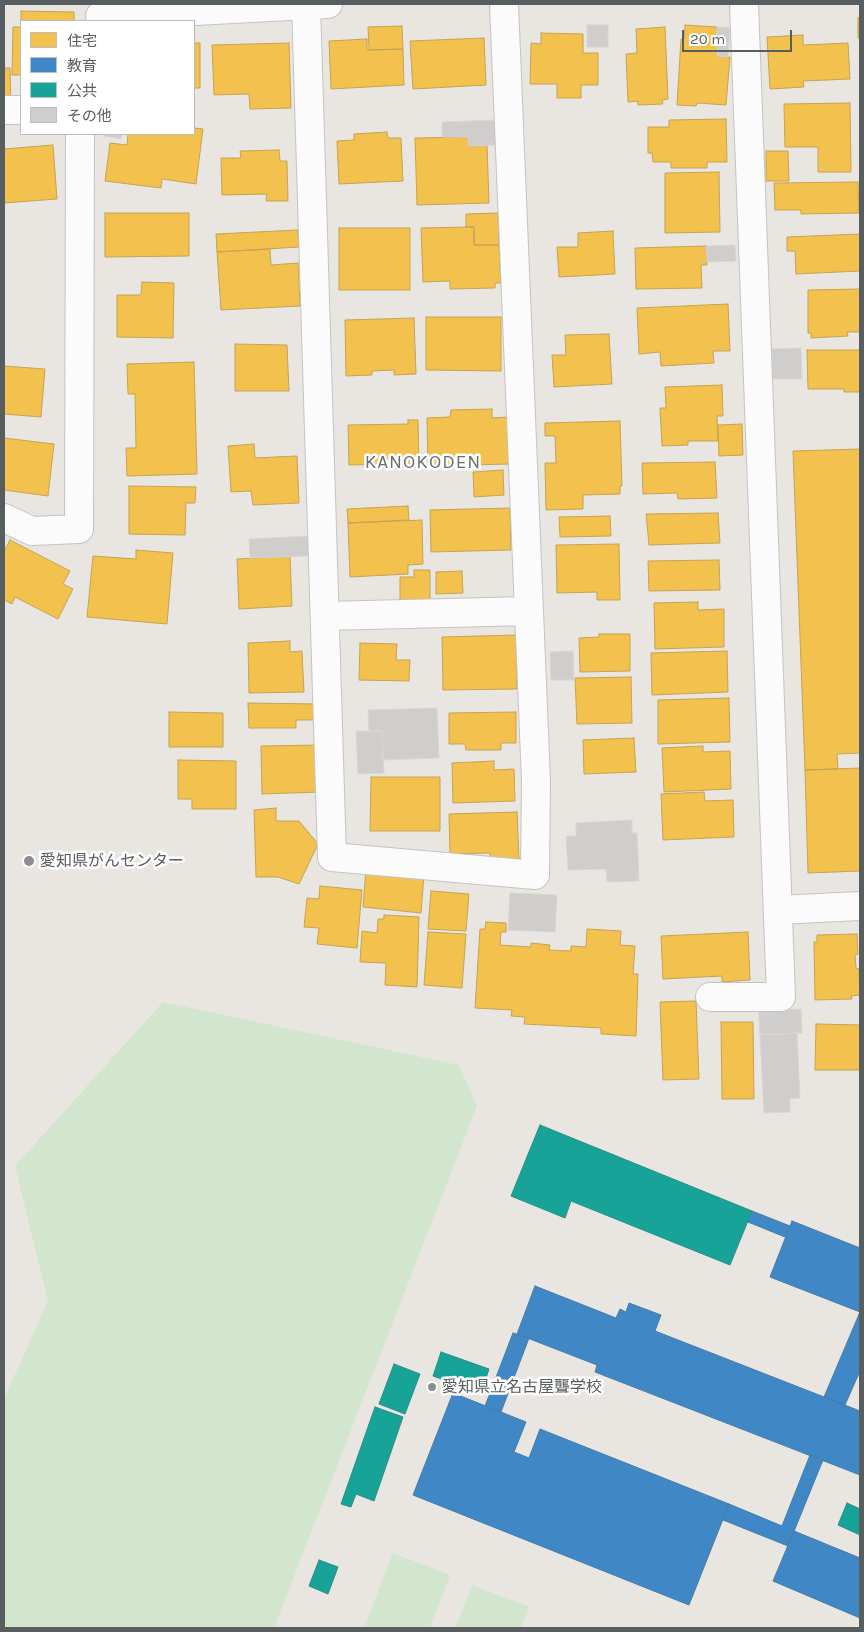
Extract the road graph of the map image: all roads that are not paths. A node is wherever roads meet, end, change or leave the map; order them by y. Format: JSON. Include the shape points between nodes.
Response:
{"nodes":[{"id":1,"x":313,"y":4,"type":"edge"},
{"id":2,"x":504,"y":4,"type":"edge"},
{"id":3,"x":744,"y":4,"type":"edge"},
{"id":4,"x":100,"y":14,"type":"edge"},
{"id":5,"x":4,"y":110,"type":"edge"},
{"id":6,"x":20,"y":110,"type":"edge"},
{"id":7,"x":80,"y":135,"type":"edge"},
{"id":8,"x":4,"y":518,"type":"edge"},
{"id":9,"x":529,"y":611,"type":"junction"},
{"id":10,"x":325,"y":616,"type":"junction"},
{"id":11,"x":860,"y":906,"type":"edge"},
{"id":12,"x":778,"y":910,"type":"junction"},
{"id":13,"x":710,"y":998,"type":"dead end"}],
"edges":[{"from":1,"to":4,"type":"street"},
{"from":1,"to":10,"type":"street"},
{"from":2,"to":9,"type":"street"},
{"from":3,"to":12,"type":"street"},
{"from":5,"to":6,"type":"street"},
{"from":7,"to":8,"type":"street","via":[[79,528],[32,531]]},
{"from":9,"to":10,"type":"street"},
{"from":9,"to":10,"type":"street","via":[[536,781],[535,874],[332,857]]},
{"from":11,"to":12,"type":"street"},
{"from":12,"to":13,"type":"street","via":[[781,997]]}]}
